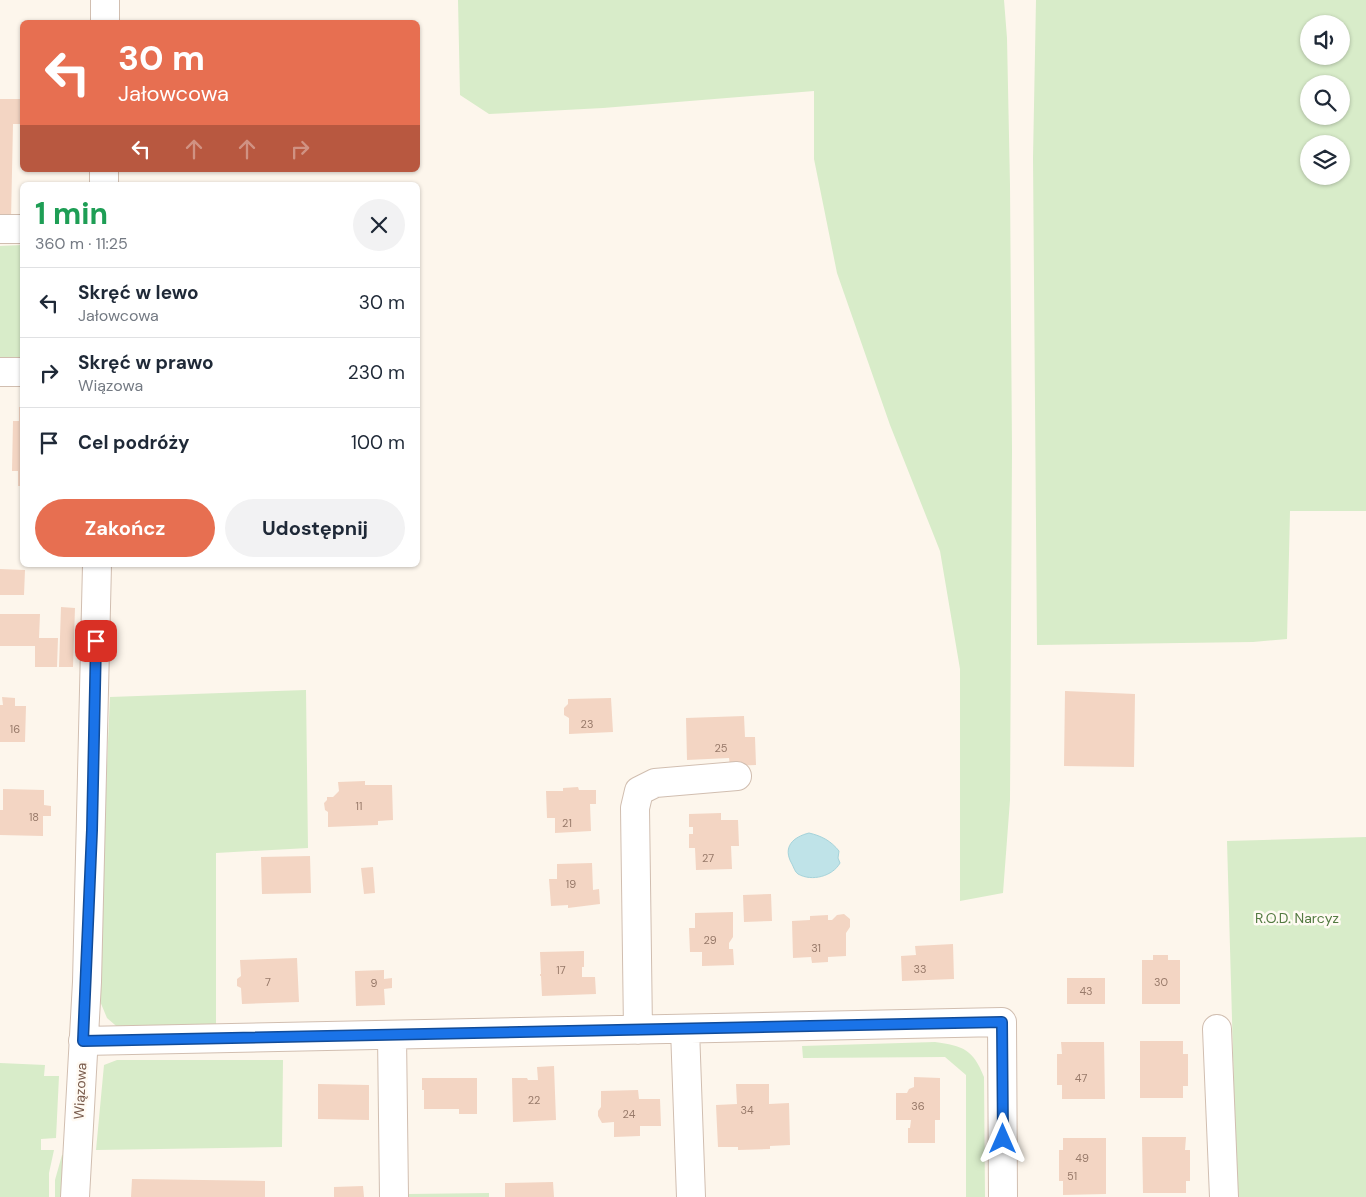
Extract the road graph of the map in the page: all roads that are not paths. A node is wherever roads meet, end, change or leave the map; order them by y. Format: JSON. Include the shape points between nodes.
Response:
{"nodes":[{"id":1,"x":105,"y":0,"type":"edge"},
{"id":2,"x":105,"y":20,"type":"edge"},
{"id":3,"x":0,"y":229,"type":"edge"},
{"id":4,"x":20,"y":229,"type":"edge"},
{"id":5,"x":0,"y":372,"type":"edge"},
{"id":6,"x":20,"y":372,"type":"edge"},
{"id":7,"x":97,"y":567,"type":"edge"},
{"id":8,"x":737,"y":776,"type":"dead end"},
{"id":9,"x":685,"y":1029,"type":"junction"},
{"id":10,"x":1217,"y":1029,"type":"dead end"},
{"id":11,"x":638,"y":1030,"type":"junction"},
{"id":12,"x":392,"y":1035,"type":"junction"},
{"id":13,"x":83,"y":1041,"type":"junction"},
{"id":14,"x":75,"y":1197,"type":"edge"},
{"id":15,"x":394,"y":1197,"type":"edge"},
{"id":16,"x":691,"y":1197,"type":"edge"},
{"id":17,"x":1003,"y":1197,"type":"edge"},
{"id":18,"x":1224,"y":1197,"type":"edge"}],
"edges":[{"from":1,"to":2,"type":"street"},
{"from":3,"to":4,"type":"street"},
{"from":5,"to":6,"type":"street"},
{"from":7,"to":13,"type":"street","name":"Wiązowa"},
{"from":8,"to":11,"type":"street","via":[[654,784],[639,791],[635,808]]},
{"from":9,"to":11,"type":"street"},
{"from":9,"to":16,"type":"street"},
{"from":9,"to":17,"type":"street","via":[[1002,1022]]},
{"from":10,"to":18,"type":"street"},
{"from":11,"to":12,"type":"street"},
{"from":12,"to":13,"type":"street"},
{"from":12,"to":15,"type":"street"},
{"from":13,"to":14,"type":"street","name":"Wiązowa"}]}
